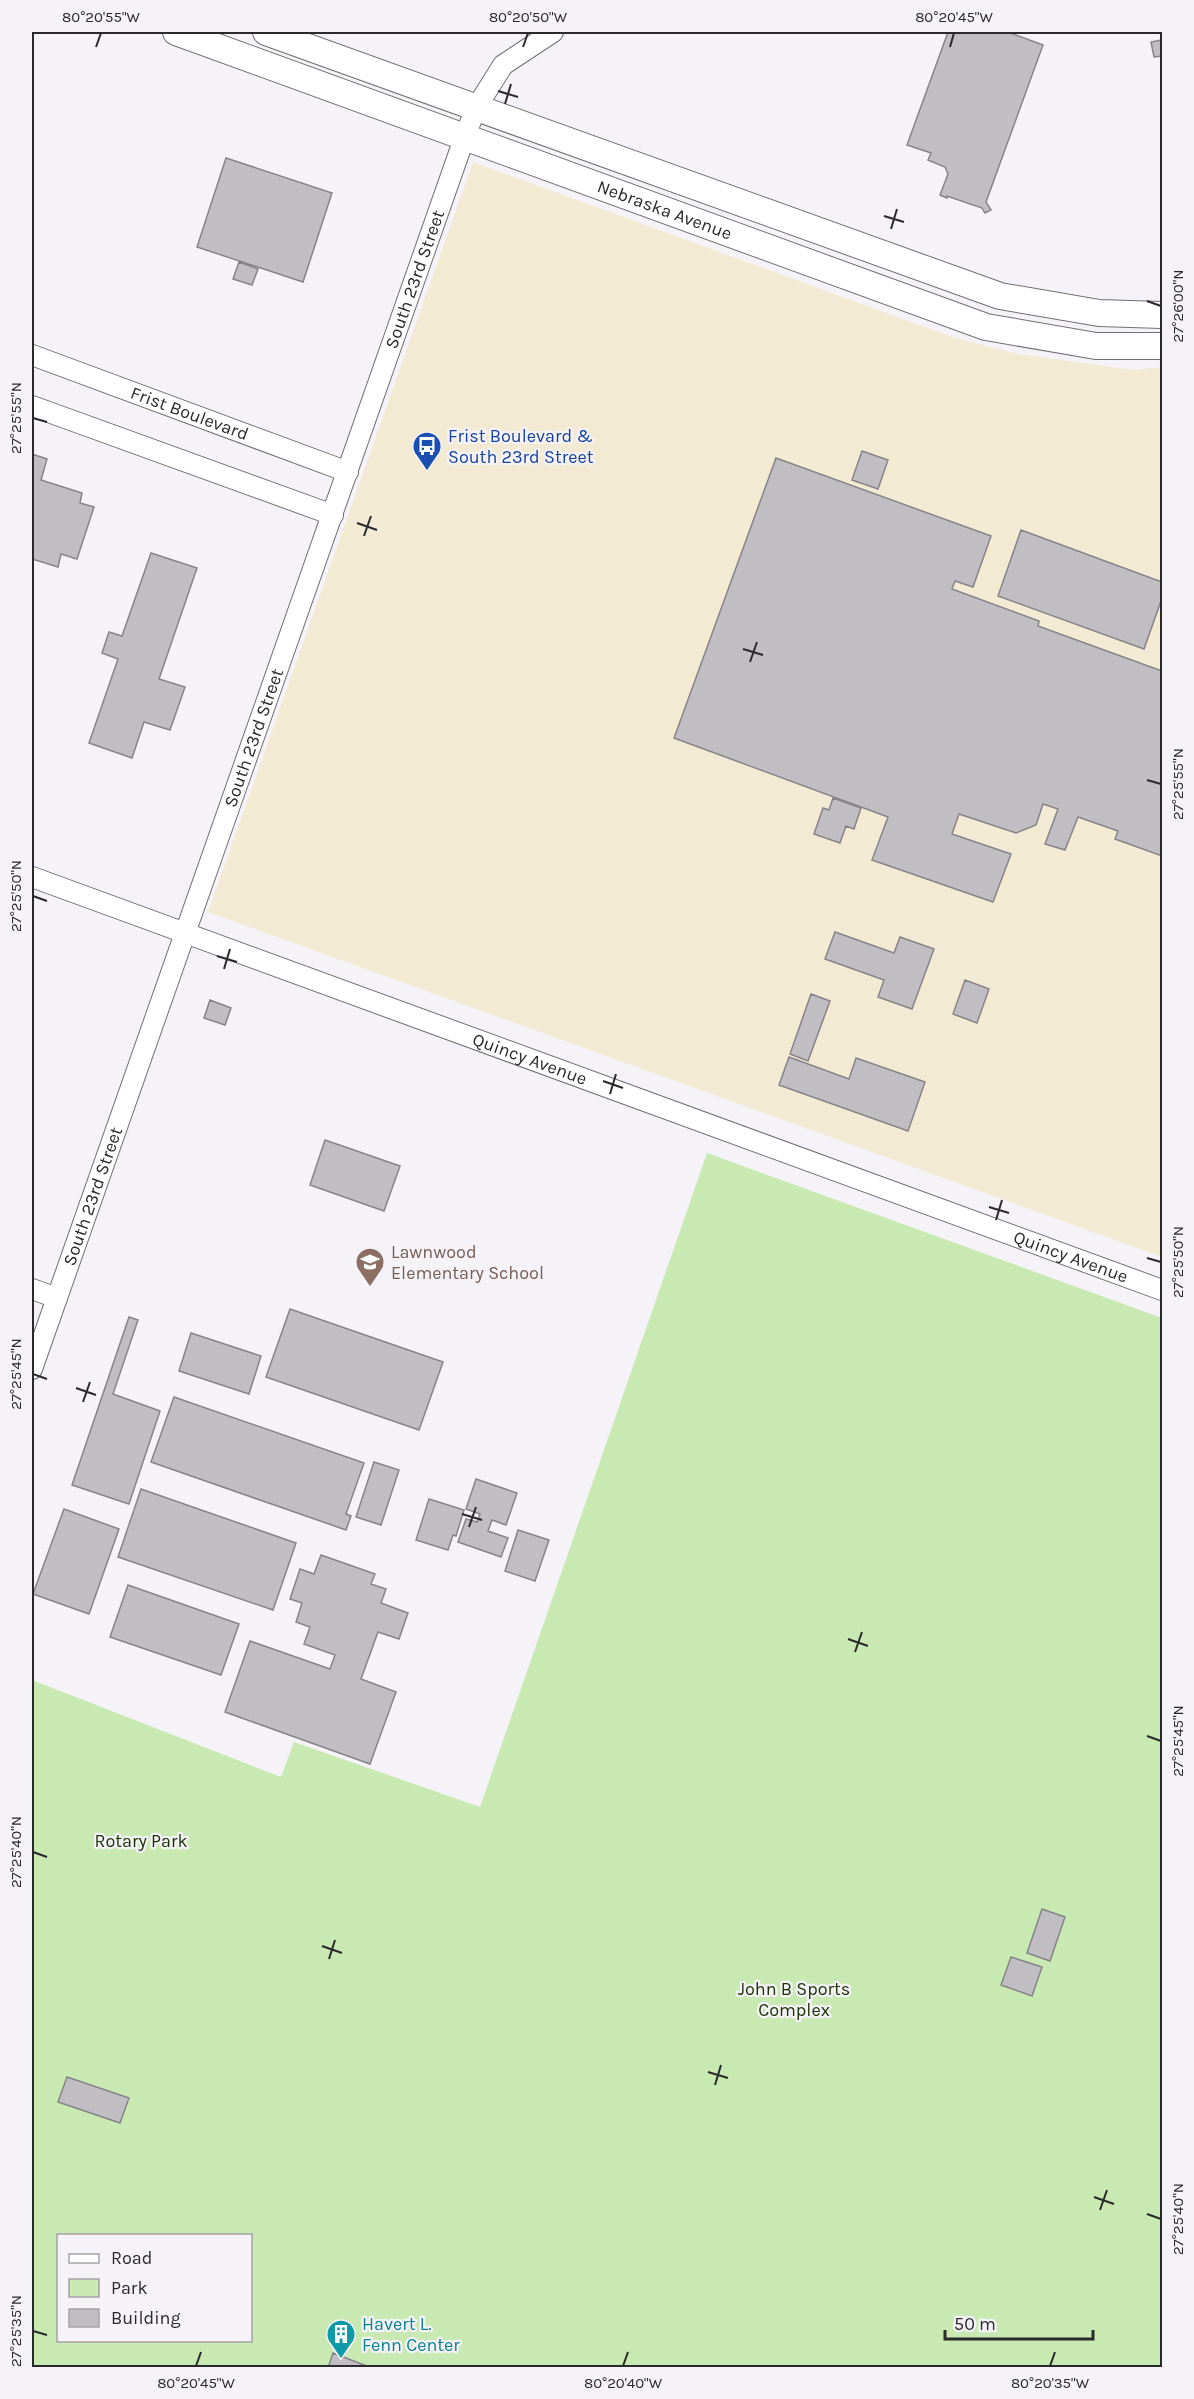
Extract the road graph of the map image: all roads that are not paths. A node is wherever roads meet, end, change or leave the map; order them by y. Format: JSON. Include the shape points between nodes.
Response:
{"nodes":[{"id":1,"x":176,"y":32,"type":"edge"},
{"id":2,"x":266,"y":32,"type":"edge"},
{"id":3,"x":553,"y":32,"type":"edge"},
{"id":4,"x":476,"y":108,"type":"junction"},
{"id":5,"x":465,"y":136,"type":"junction"},
{"id":6,"x":1000,"y":296,"type":"junction"},
{"id":7,"x":1099,"y":313,"type":"junction"},
{"id":8,"x":1162,"y":315,"type":"edge"},
{"id":9,"x":986,"y":327,"type":"junction"},
{"id":10,"x":1096,"y":346,"type":"junction"},
{"id":11,"x":1162,"y":346,"type":"edge"},
{"id":12,"x":32,"y":355,"type":"edge"},
{"id":13,"x":32,"y":406,"type":"edge"},
{"id":14,"x":348,"y":472,"type":"junction"},
{"id":15,"x":333,"y":514,"type":"junction"},
{"id":16,"x":32,"y":877,"type":"edge"},
{"id":17,"x":184,"y":933,"type":"junction"},
{"id":18,"x":32,"y":1289,"type":"edge"},
{"id":19,"x":1162,"y":1290,"type":"edge"},
{"id":20,"x":57,"y":1298,"type":"junction"},
{"id":21,"x":32,"y":1369,"type":"edge"}],
"edges":[{"from":1,"to":5,"type":"street","name":"Nebraska Avenue"},
{"from":2,"to":4,"type":"street","name":"Nebraska Avenue"},
{"from":3,"to":4,"type":"street","name":"South 23rd Street","via":[[503,65]]},
{"from":4,"to":5,"type":"street","name":"South 23rd Street"},
{"from":4,"to":6,"type":"street","name":"Nebraska Avenue"},
{"from":5,"to":9,"type":"street","name":"Nebraska Avenue"},
{"from":5,"to":14,"type":"street","name":"South 23rd Street"},
{"from":6,"to":7,"type":"street","name":"Nebraska Avenue"},
{"from":6,"to":9,"type":"street"},
{"from":7,"to":8,"type":"street","name":"Nebraska Avenue"},
{"from":7,"to":10,"type":"street"},
{"from":9,"to":10,"type":"street","name":"Nebraska Avenue"},
{"from":10,"to":11,"type":"street","name":"Nebraska Avenue"},
{"from":12,"to":14,"type":"street","name":"Frist Boulevard"},
{"from":13,"to":15,"type":"street"},
{"from":14,"to":15,"type":"street","name":"South 23rd Street"},
{"from":15,"to":17,"type":"street","name":"South 23rd Street"},
{"from":16,"to":17,"type":"street","name":"Quincy Avenue"},
{"from":17,"to":19,"type":"street","name":"Quincy Avenue"},
{"from":17,"to":20,"type":"street","name":"South 23rd Street"},
{"from":18,"to":20,"type":"street"},
{"from":20,"to":21,"type":"street","name":"South 23rd Street"}]}
